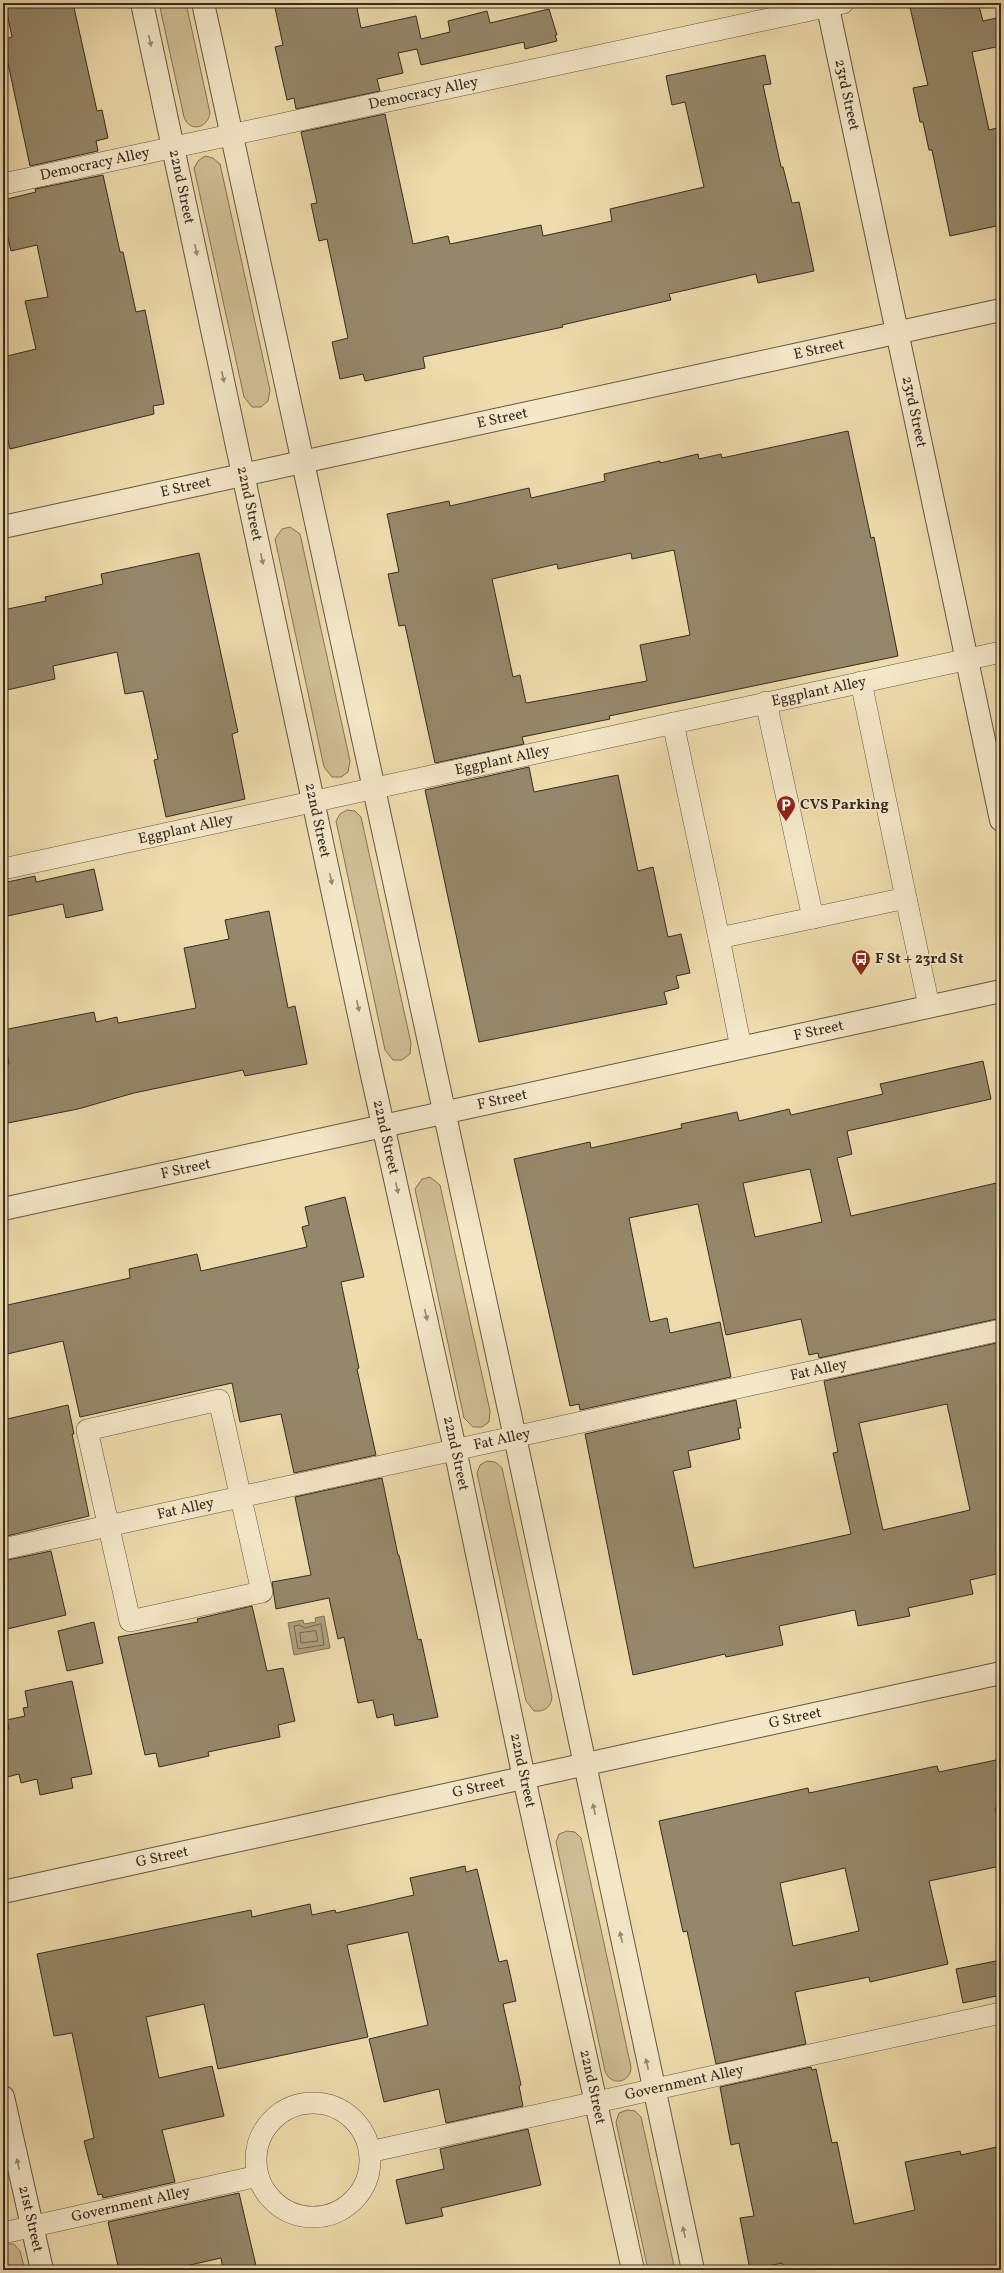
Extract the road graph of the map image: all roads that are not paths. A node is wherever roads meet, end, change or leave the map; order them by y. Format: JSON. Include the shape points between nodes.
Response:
{"nodes":[{"id":1,"x":142,"y":3,"type":"edge"},
{"id":2,"x":203,"y":3,"type":"edge"},
{"id":3,"x":833,"y":4,"type":"edge"},
{"id":4,"x":230,"y":134,"type":"junction"},
{"id":5,"x":174,"y":146,"type":"junction"},
{"id":6,"x":3,"y":184,"type":"edge"},
{"id":7,"x":1001,"y":310,"type":"edge"},
{"id":8,"x":897,"y":333,"type":"junction"},
{"id":9,"x":304,"y":463,"type":"junction"},
{"id":10,"x":244,"y":476,"type":"junction"},
{"id":11,"x":3,"y":527,"type":"edge"},
{"id":12,"x":1001,"y":652,"type":"edge"},
{"id":13,"x":967,"y":660,"type":"junction"},
{"id":14,"x":860,"y":682,"type":"junction"},
{"id":15,"x":766,"y":702,"type":"junction"},
{"id":16,"x":673,"y":723,"type":"junction"},
{"id":17,"x":373,"y":787,"type":"junction"},
{"id":18,"x":314,"y":800,"type":"junction"},
{"id":19,"x":1001,"y":820,"type":"edge"},
{"id":20,"x":3,"y":869,"type":"edge"},
{"id":21,"x":906,"y":898,"type":"junction"},
{"id":22,"x":813,"y":918,"type":"junction"},
{"id":23,"x":719,"y":938,"type":"junction"},
{"id":24,"x":1001,"y":991,"type":"edge"},
{"id":25,"x":929,"y":1006,"type":"junction"},
{"id":26,"x":741,"y":1048,"type":"junction"},
{"id":27,"x":443,"y":1113,"type":"junction"},
{"id":28,"x":383,"y":1126,"type":"junction"},
{"id":29,"x":3,"y":1209,"type":"edge"},
{"id":30,"x":1001,"y":1330,"type":"edge"},
{"id":31,"x":516,"y":1437,"type":"junction"},
{"id":32,"x":456,"y":1449,"type":"junction"},
{"id":33,"x":240,"y":1496,"type":"junction"},
{"id":34,"x":109,"y":1526,"type":"junction"},
{"id":35,"x":3,"y":1549,"type":"edge"},
{"id":36,"x":1001,"y":1673,"type":"edge"},
{"id":37,"x":584,"y":1765,"type":"junction"},
{"id":38,"x":524,"y":1778,"type":"junction"},
{"id":39,"x":3,"y":1892,"type":"edge"},
{"id":40,"x":1001,"y":2013,"type":"edge"},
{"id":41,"x":653,"y":2089,"type":"junction"},
{"id":42,"x":3,"y":2097,"type":"edge"},
{"id":43,"x":595,"y":2102,"type":"junction"},
{"id":44,"x":369,"y":2152,"type":"junction"},
{"id":45,"x":258,"y":2176,"type":"junction"},
{"id":46,"x":32,"y":2226,"type":"junction"},
{"id":47,"x":3,"y":2233,"type":"edge"},
{"id":48,"x":42,"y":2270,"type":"edge"},
{"id":49,"x":633,"y":2270,"type":"edge"},
{"id":50,"x":693,"y":2270,"type":"edge"}],
"edges":[{"from":1,"to":5,"type":"street","name":"22nd Street","one_way":true},
{"from":2,"to":4,"type":"street"},
{"from":3,"to":4,"type":"lane","name":"Democracy Alley"},
{"from":3,"to":8,"type":"street","name":"23rd Street"},
{"from":4,"to":5,"type":"lane","name":"Democracy Alley"},
{"from":4,"to":9,"type":"street"},
{"from":5,"to":6,"type":"lane","name":"Democracy Alley"},
{"from":5,"to":10,"type":"street","name":"22nd Street","one_way":true},
{"from":7,"to":8,"type":"street","name":"E Street"},
{"from":8,"to":9,"type":"street","name":"E Street"},
{"from":8,"to":13,"type":"street","name":"23rd Street"},
{"from":9,"to":10,"type":"street","name":"E Street"},
{"from":9,"to":17,"type":"street"},
{"from":10,"to":11,"type":"street","name":"E Street"},
{"from":10,"to":18,"type":"street","name":"22nd Street","one_way":true},
{"from":12,"to":13,"type":"lane","name":"Eggplant Alley"},
{"from":13,"to":14,"type":"lane","name":"Eggplant Alley"},
{"from":13,"to":19,"type":"street","name":"23rd Street"},
{"from":14,"to":15,"type":"lane","name":"Eggplant Alley"},
{"from":14,"to":21,"type":"lane"},
{"from":15,"to":16,"type":"lane","name":"Eggplant Alley"},
{"from":15,"to":22,"type":"lane"},
{"from":16,"to":17,"type":"lane","name":"Eggplant Alley"},
{"from":16,"to":23,"type":"lane"},
{"from":17,"to":18,"type":"lane","name":"Eggplant Alley"},
{"from":17,"to":27,"type":"street"},
{"from":18,"to":20,"type":"lane","name":"Eggplant Alley"},
{"from":18,"to":28,"type":"street","name":"22nd Street","one_way":true},
{"from":21,"to":22,"type":"lane"},
{"from":21,"to":25,"type":"lane"},
{"from":22,"to":23,"type":"lane"},
{"from":23,"to":26,"type":"lane"},
{"from":24,"to":25,"type":"street","name":"F Street"},
{"from":25,"to":26,"type":"street","name":"F Street"},
{"from":26,"to":27,"type":"street","name":"F Street"},
{"from":27,"to":28,"type":"street","name":"F Street"},
{"from":27,"to":31,"type":"street"},
{"from":28,"to":29,"type":"street","name":"F Street"},
{"from":28,"to":32,"type":"street","name":"22nd Street","one_way":true},
{"from":30,"to":31,"type":"lane","name":"Fat Alley"},
{"from":31,"to":32,"type":"lane","name":"Fat Alley"},
{"from":31,"to":37,"type":"street"},
{"from":32,"to":33,"type":"lane","name":"Fat Alley"},
{"from":32,"to":38,"type":"street","name":"22nd Street"},
{"from":33,"to":34,"type":"lane","name":"Fat Alley"},
{"from":33,"to":34,"type":"lane","via":[[262,1592],[130,1621]]},
{"from":33,"to":34,"type":"lane","via":[[219,1400],[103,1426],[87,1430]]},
{"from":34,"to":35,"type":"lane","name":"Fat Alley"},
{"from":36,"to":37,"type":"street","name":"G Street"},
{"from":37,"to":38,"type":"street","name":"G Street"},
{"from":41,"to":37,"type":"street","one_way":true},
{"from":38,"to":39,"type":"street","name":"G Street"},
{"from":38,"to":43,"type":"street","name":"22nd Street"},
{"from":40,"to":41,"type":"lane","name":"Government Alley"},
{"from":41,"to":43,"type":"lane","name":"Government Alley"},
{"from":50,"to":41,"type":"street","one_way":true},
{"from":46,"to":42,"type":"street","name":"21st Street","one_way":true},
{"from":43,"to":44,"type":"lane","name":"Government Alley"},
{"from":43,"to":49,"type":"street","name":"22nd Street"},
{"from":44,"to":45,"type":"lane","via":[[367,2179],[357,2196],[343,2209],[326,2216],[307,2217],[288,2212],[272,2201],[261,2186]]},
{"from":44,"to":45,"type":"lane","via":[[367,2142],[358,2126],[345,2113],[328,2105],[310,2103],[291,2108],[275,2117],[263,2132],[257,2149]]},
{"from":45,"to":46,"type":"lane","name":"Government Alley"},
{"from":46,"to":47,"type":"lane","name":"Government Alley"},
{"from":46,"to":48,"type":"street","name":"21st Street"}]}
